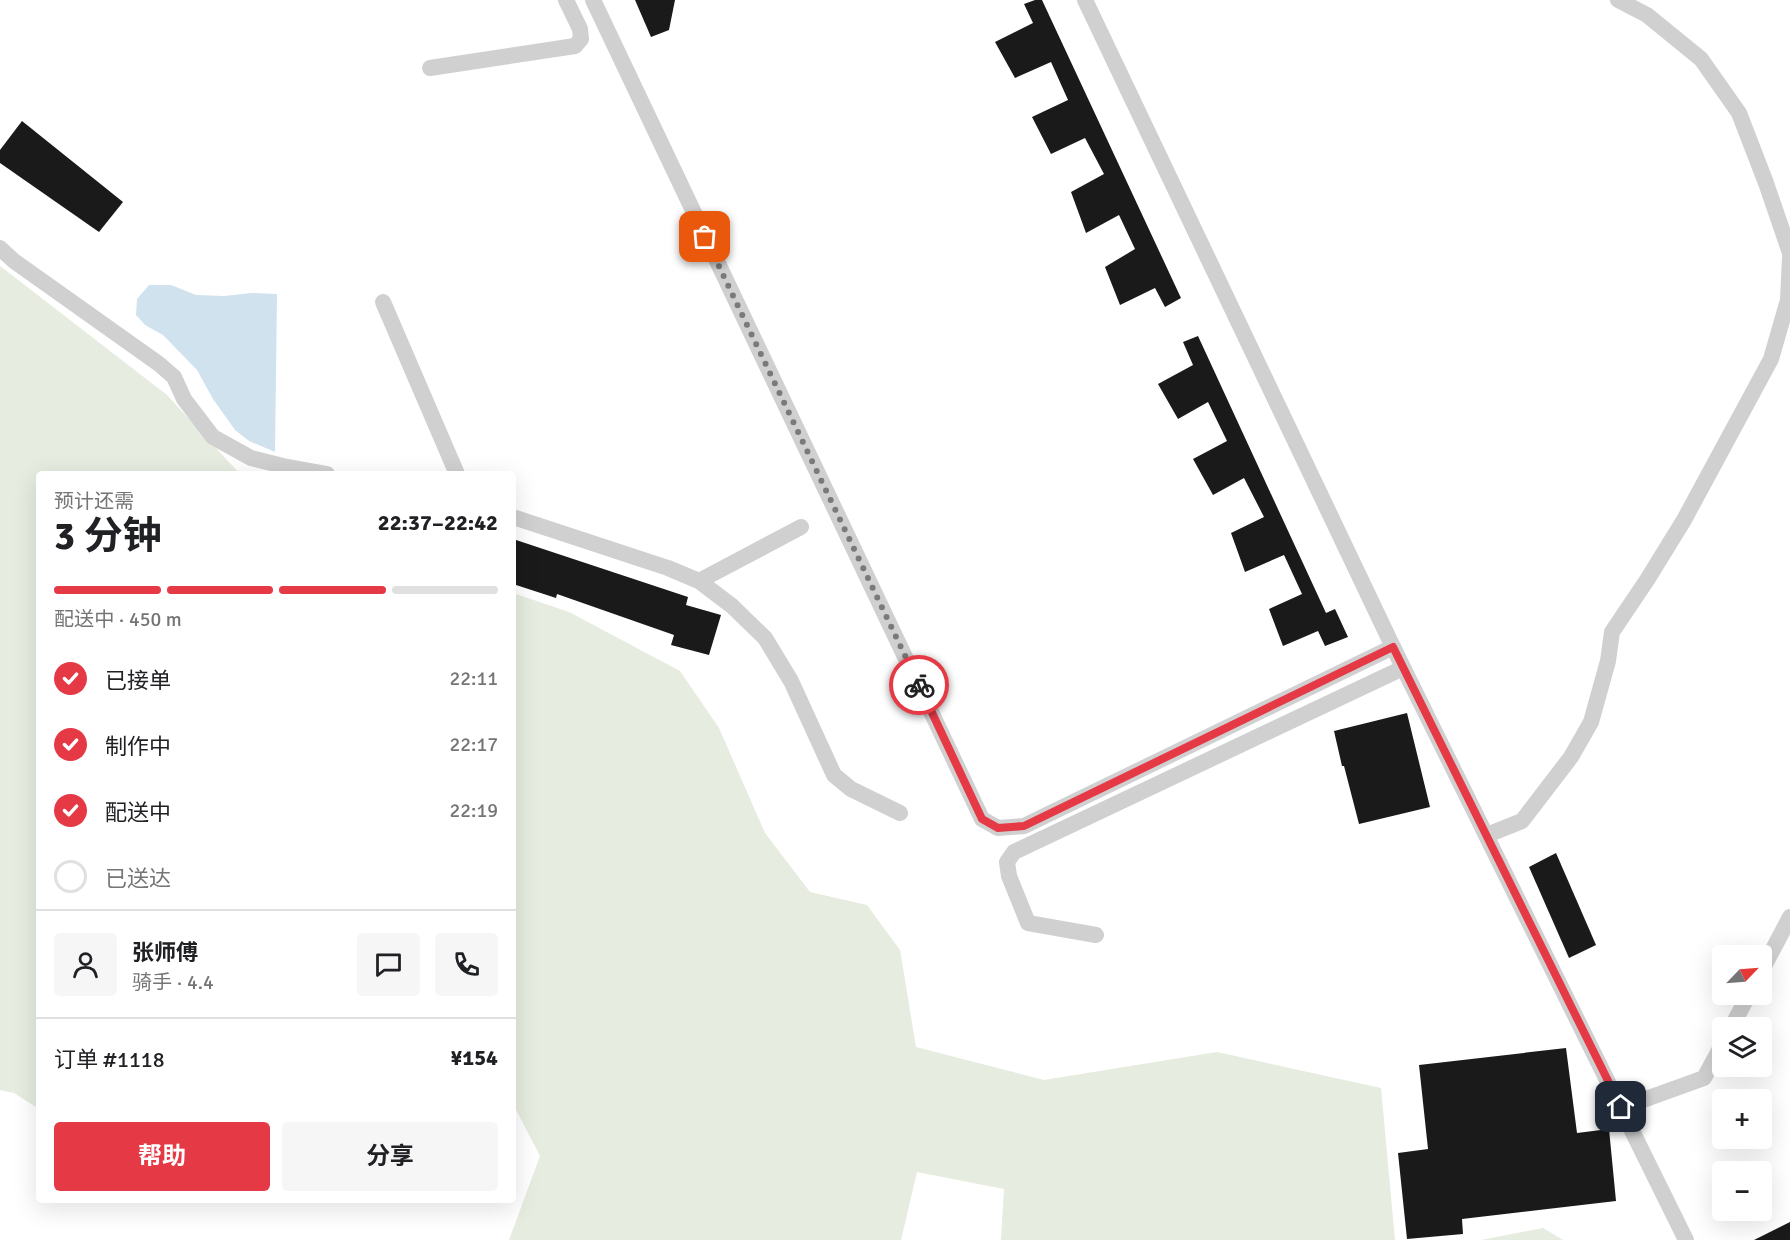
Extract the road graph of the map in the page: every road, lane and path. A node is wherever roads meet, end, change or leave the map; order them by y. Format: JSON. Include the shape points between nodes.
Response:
{"nodes":[{"id":1,"x":566,"y":0,"type":"edge"},
{"id":2,"x":593,"y":0,"type":"edge"},
{"id":3,"x":1085,"y":0,"type":"edge"},
{"id":4,"x":1618,"y":0,"type":"edge"},
{"id":5,"x":430,"y":68,"type":"dead end"},
{"id":6,"x":0,"y":248,"type":"edge"},
{"id":7,"x":1790,"y":256,"type":"edge"},
{"id":8,"x":383,"y":302,"type":"dead end"},
{"id":9,"x":313,"y":471,"type":"edge"},
{"id":10,"x":456,"y":471,"type":"edge"},
{"id":11,"x":516,"y":518,"type":"edge"},
{"id":12,"x":801,"y":527,"type":"dead end"},
{"id":13,"x":699,"y":581,"type":"junction"},
{"id":14,"x":1393,"y":647,"type":"junction"},
{"id":15,"x":1403,"y":668,"type":"junction"},
{"id":16,"x":900,"y":813,"type":"dead end"},
{"id":17,"x":1487,"y":835,"type":"junction"},
{"id":18,"x":1790,"y":917,"type":"edge"},
{"id":19,"x":1096,"y":935,"type":"dead end"},
{"id":20,"x":1772,"y":951,"type":"edge"},
{"id":21,"x":1712,"y":1063,"type":"edge"},
{"id":22,"x":1621,"y":1107,"type":"junction"},
{"id":23,"x":1686,"y":1240,"type":"edge"}],
"edges":[{"from":1,"to":5,"type":"street","via":[[580,29],[581,39],[575,46]]},
{"from":2,"to":14,"type":"street","via":[[982,819],[998,828],[1024,826]]},
{"from":3,"to":14,"type":"street"},
{"from":4,"to":7,"type":"street","via":[[1647,15],[1701,60],[1739,113]]},
{"from":6,"to":9,"type":"street","via":[[174,377],[184,399],[213,437],[251,458]]},
{"from":7,"to":17,"type":"street","via":[[1788,300],[1771,359],[1684,520],[1612,632],[1591,722],[1571,757],[1522,821]]},
{"from":8,"to":10,"type":"street"},
{"from":11,"to":13,"type":"street"},
{"from":12,"to":13,"type":"street"},
{"from":13,"to":16,"type":"street","via":[[765,638],[791,681],[834,775],[850,789]]},
{"from":14,"to":15,"type":"street"},
{"from":15,"to":17,"type":"street"},
{"from":15,"to":19,"type":"street","via":[[1014,852],[1007,862],[1009,876],[1028,923]]},
{"from":17,"to":22,"type":"street"},
{"from":18,"to":20,"type":"street"},
{"from":21,"to":22,"type":"street","via":[[1704,1078]]},
{"from":22,"to":23,"type":"street"}]}
